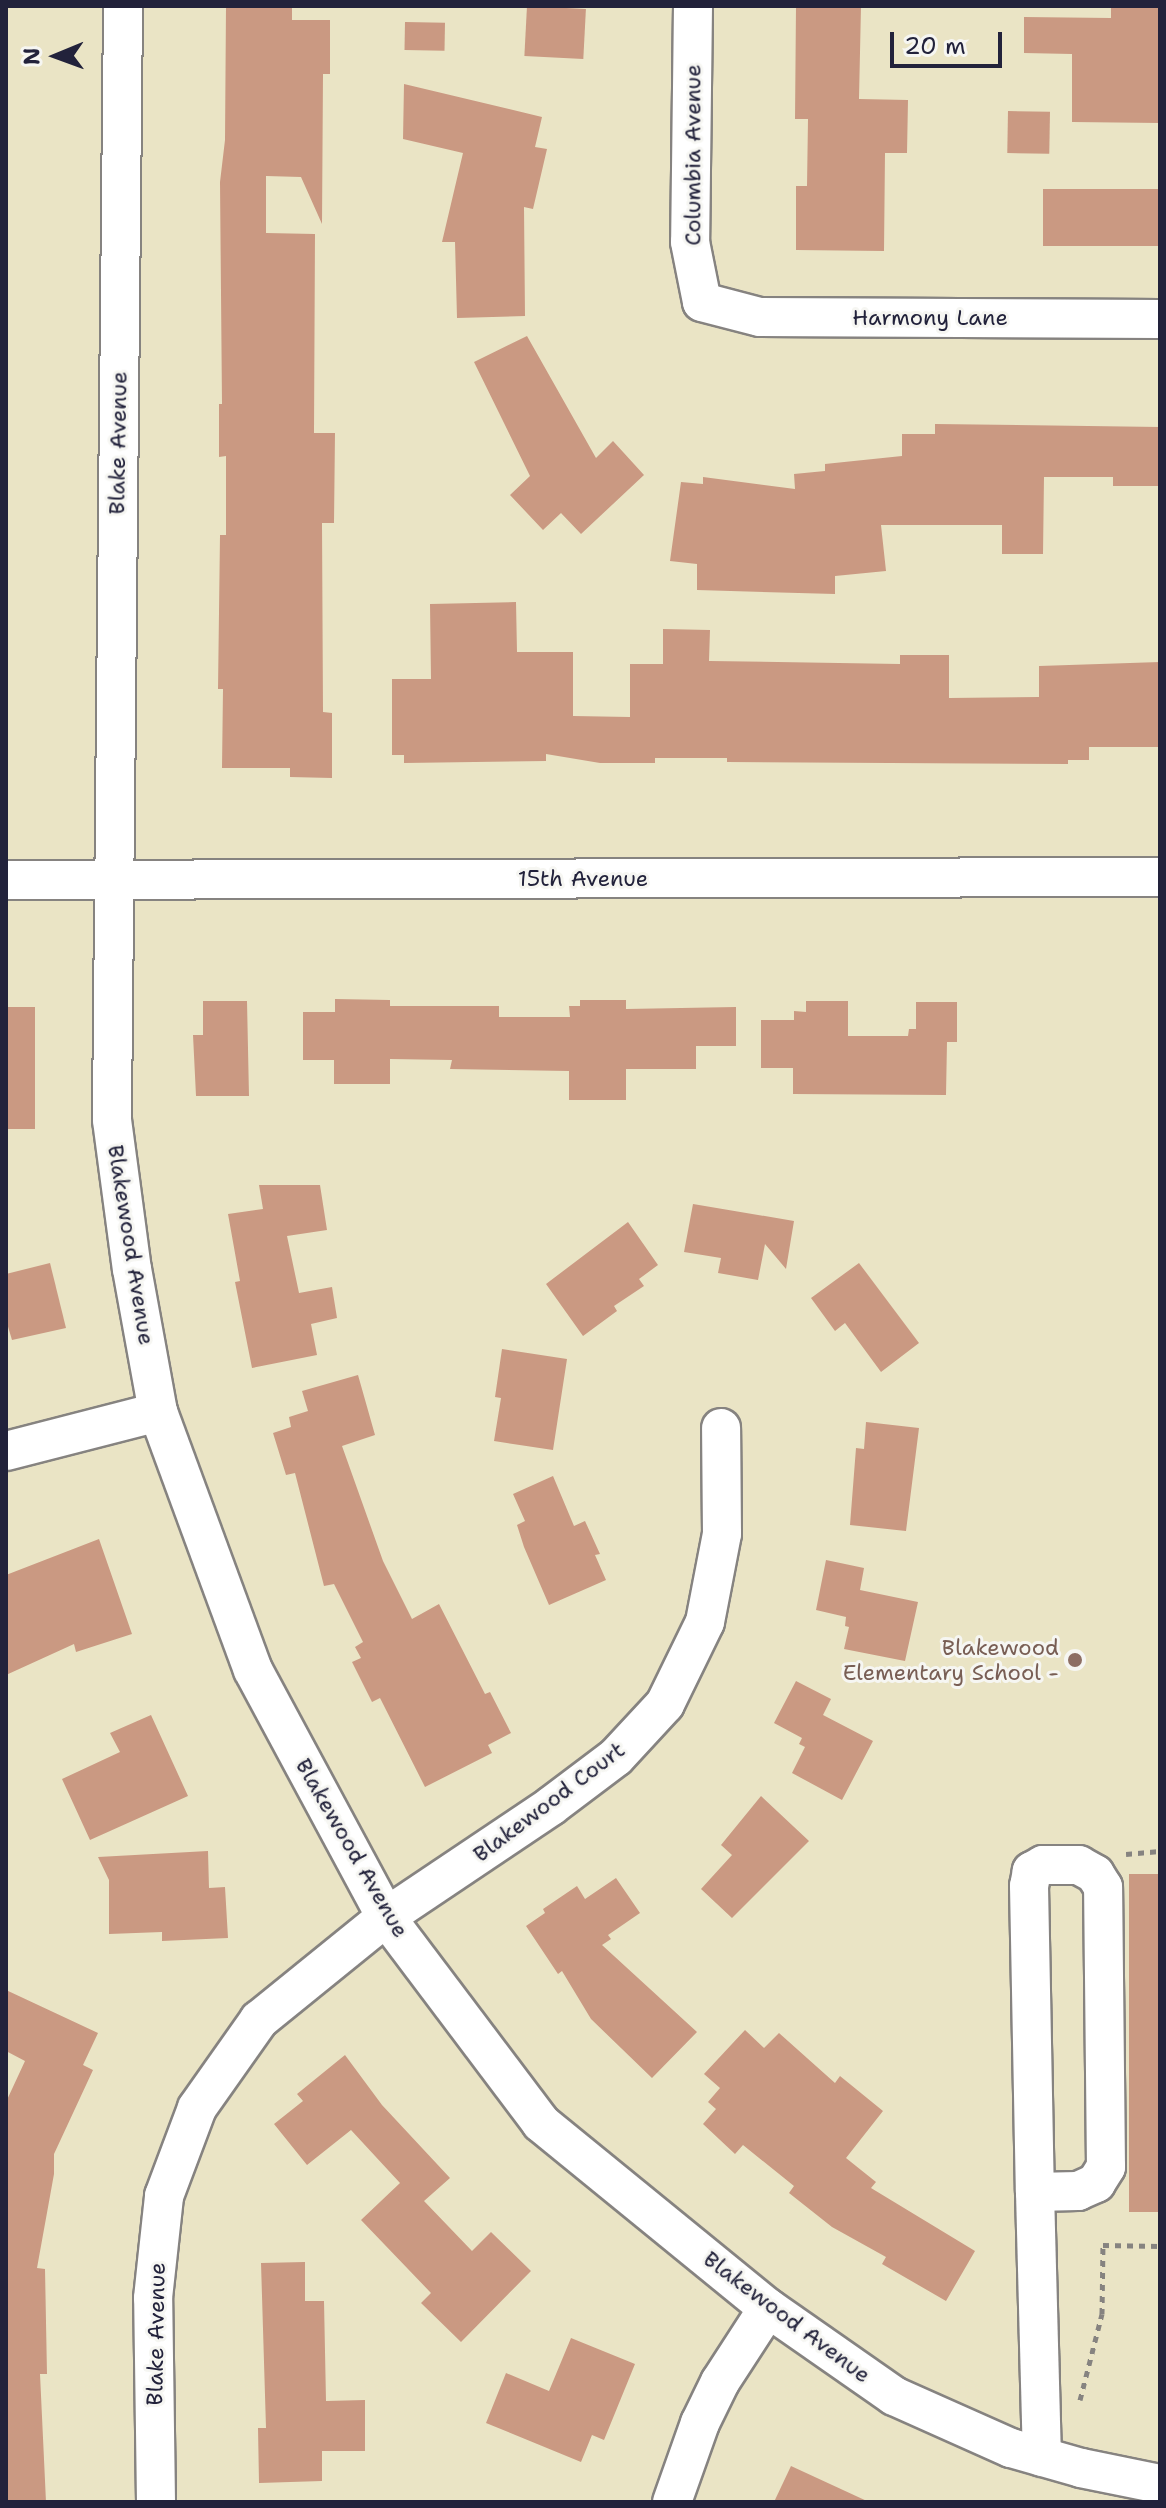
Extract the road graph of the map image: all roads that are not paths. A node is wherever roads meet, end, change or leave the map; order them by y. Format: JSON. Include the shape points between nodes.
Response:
{"nodes":[{"id":1,"x":123,"y":6,"type":"edge"},
{"id":2,"x":693,"y":6,"type":"edge"},
{"id":3,"x":702,"y":302,"type":"joint"},
{"id":4,"x":1160,"y":319,"type":"edge"},
{"id":5,"x":1160,"y":877,"type":"edge"},
{"id":6,"x":6,"y":880,"type":"edge"},
{"id":7,"x":114,"y":881,"type":"junction"},
{"id":8,"x":158,"y":1412,"type":"junction"},
{"id":9,"x":721,"y":1428,"type":"dead end"},
{"id":10,"x":6,"y":1451,"type":"edge"},
{"id":11,"x":386,"y":1917,"type":"junction"},
{"id":12,"x":1035,"y":2192,"type":"junction"},
{"id":13,"x":768,"y":2308,"type":"junction"},
{"id":14,"x":1042,"y":2457,"type":"junction"},
{"id":15,"x":1160,"y":2484,"type":"edge"},
{"id":16,"x":156,"y":2502,"type":"edge"},
{"id":17,"x":672,"y":2502,"type":"edge"}],
"edges":[{"from":1,"to":7,"type":"street","name":"Blake Avenue"},
{"from":2,"to":3,"type":"street","name":"Columbia Avenue","via":[[690,242]]},
{"from":3,"to":4,"type":"street","name":"Harmony Lane","via":[[760,317]]},
{"from":5,"to":7,"type":"street","name":"15th Avenue"},
{"from":6,"to":7,"type":"street","name":"15th Avenue"},
{"from":7,"to":8,"type":"street","name":"Blakewood Avenue","via":[[112,1120]]},
{"from":8,"to":10,"type":"street"},
{"from":8,"to":11,"type":"street","name":"Blakewood Avenue","via":[[253,1670]]},
{"from":9,"to":11,"type":"street","name":"Blakewood Court","via":[[722,1534],[705,1622],[665,1704],[616,1757]]},
{"from":11,"to":13,"type":"street","name":"Blakewood Avenue","via":[[541,2123]]},
{"from":11,"to":16,"type":"street","name":"Blake Avenue","via":[[259,2020],[197,2108],[164,2196],[153,2298]]},
{"from":12,"to":12,"type":"street","via":[[1029,1886],[1032,1871],[1043,1865],[1079,1865],[1095,1874],[1103,1887],[1106,2167],[1096,2183],[1078,2191]]},
{"from":12,"to":14,"type":"street"},
{"from":13,"to":14,"type":"street","name":"Blakewood Avenue","via":[[894,2396]]},
{"from":13,"to":17,"type":"street","via":[[713,2396]]},
{"from":14,"to":15,"type":"street","name":"Blakewood Avenue"}]}
